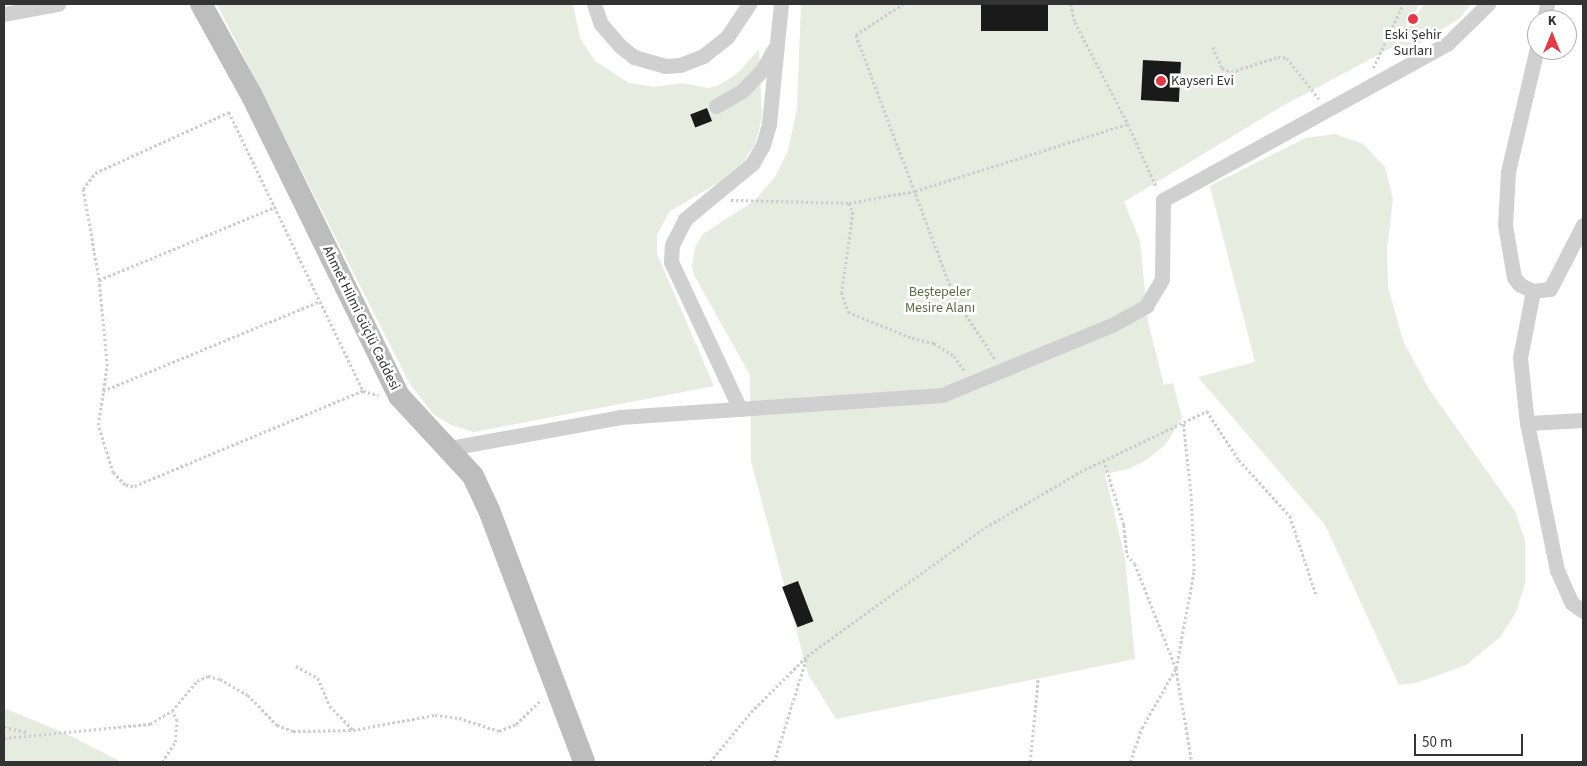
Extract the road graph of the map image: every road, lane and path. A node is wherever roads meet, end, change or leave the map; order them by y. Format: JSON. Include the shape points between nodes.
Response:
{"nodes":[{"id":1,"x":58,"y":4,"type":"edge"},
{"id":2,"x":200,"y":4,"type":"edge"},
{"id":3,"x":594,"y":4,"type":"edge"},
{"id":4,"x":749,"y":4,"type":"edge"},
{"id":5,"x":781,"y":4,"type":"edge"},
{"id":6,"x":904,"y":4,"type":"edge"},
{"id":7,"x":1071,"y":4,"type":"edge"},
{"id":8,"x":1403,"y":4,"type":"edge"},
{"id":9,"x":1488,"y":4,"type":"edge"},
{"id":10,"x":4,"y":14,"type":"edge"},
{"id":11,"x":778,"y":42,"type":"junction"},
{"id":12,"x":1213,"y":47,"type":"dead end"},
{"id":13,"x":1534,"y":60,"type":"edge"},
{"id":14,"x":1362,"y":92,"type":"junction"},
{"id":15,"x":716,"y":106,"type":"dead end"},
{"id":16,"x":1328,"y":110,"type":"junction"},
{"id":17,"x":1128,"y":124,"type":"junction"},
{"id":18,"x":915,"y":191,"type":"junction"},
{"id":19,"x":710,"y":199,"type":"junction"},
{"id":20,"x":1163,"y":200,"type":"junction"},
{"id":21,"x":849,"y":203,"type":"junction"},
{"id":22,"x":275,"y":207,"type":"junction"},
{"id":23,"x":1583,"y":225,"type":"edge"},
{"id":24,"x":99,"y":280,"type":"junction"},
{"id":25,"x":1533,"y":291,"type":"junction"},
{"id":26,"x":320,"y":301,"type":"junction"},
{"id":27,"x":1002,"y":370,"type":"junction"},
{"id":28,"x":970,"y":383,"type":"junction"},
{"id":29,"x":103,"y":391,"type":"junction"},
{"id":30,"x":740,"y":409,"type":"junction"},
{"id":31,"x":1583,"y":420,"type":"edge"},
{"id":32,"x":1183,"y":421,"type":"junction"},
{"id":33,"x":1527,"y":422,"type":"junction"},
{"id":34,"x":450,"y":448,"type":"junction"},
{"id":35,"x":1104,"y":460,"type":"junction"},
{"id":36,"x":1316,"y":594,"type":"dead end"},
{"id":37,"x":1583,"y":611,"type":"edge"},
{"id":38,"x":807,"y":656,"type":"junction"},
{"id":39,"x":296,"y":666,"type":"dead end"},
{"id":40,"x":1176,"y":668,"type":"junction"},
{"id":41,"x":1038,"y":678,"type":"dead end"},
{"id":42,"x":555,"y":687,"type":"junction"},
{"id":43,"x":172,"y":711,"type":"junction"},
{"id":44,"x":4,"y":727,"type":"edge"},
{"id":45,"x":353,"y":730,"type":"junction"},
{"id":46,"x":31,"y":733,"type":"junction"},
{"id":47,"x":4,"y":738,"type":"edge"},
{"id":48,"x":162,"y":762,"type":"edge"},
{"id":49,"x":584,"y":762,"type":"edge"},
{"id":50,"x":710,"y":762,"type":"edge"},
{"id":51,"x":774,"y":762,"type":"edge"},
{"id":52,"x":1030,"y":762,"type":"edge"},
{"id":53,"x":1130,"y":762,"type":"edge"},
{"id":54,"x":1192,"y":762,"type":"edge"}],
"edges":[{"from":1,"to":10,"type":"street"},
{"from":2,"to":34,"type":"street","name":"Ahmet Hilmi Güçlü Caddesi","via":[[252,96],[399,396]]},
{"from":3,"to":4,"type":"street","via":[[601,24],[620,46],[634,56],[665,66],[703,56],[728,37]]},
{"from":5,"to":11,"type":"street"},
{"from":6,"to":18,"type":"path","via":[[856,35]]},
{"from":7,"to":17,"type":"path","via":[[1075,22]]},
{"from":8,"to":14,"type":"path"},
{"from":9,"to":14,"type":"street","via":[[1448,43]]},
{"from":11,"to":15,"type":"street","via":[[763,69],[742,91]]},
{"from":11,"to":19,"type":"street","via":[[764,145],[752,164]]},
{"from":12,"to":16,"type":"path","via":[[1222,68],[1230,72],[1278,57],[1287,58]]},
{"from":13,"to":25,"type":"street","via":[[1508,172],[1505,225],[1514,276],[1519,284]]},
{"from":14,"to":16,"type":"street"},
{"from":16,"to":20,"type":"street"},
{"from":17,"to":18,"type":"path"},
{"from":17,"to":20,"type":"path"},
{"from":18,"to":21,"type":"path"},
{"from":18,"to":27,"type":"path","via":[[955,298]]},
{"from":19,"to":21,"type":"path"},
{"from":19,"to":30,"type":"street","via":[[676,231],[671,262]]},
{"from":20,"to":27,"type":"street","via":[[1165,264],[1156,293],[1146,306],[1114,324]]},
{"from":21,"to":28,"type":"path","via":[[853,212],[842,292],[848,312],[903,335],[934,343],[954,356]]},
{"from":22,"to":24,"type":"path"},
{"from":22,"to":24,"type":"path","via":[[230,112],[89,177],[82,195]]},
{"from":22,"to":26,"type":"path"},
{"from":23,"to":25,"type":"street","via":[[1550,289]]},
{"from":24,"to":29,"type":"path","via":[[107,366]]},
{"from":25,"to":33,"type":"street","via":[[1520,358]]},
{"from":26,"to":29,"type":"path"},
{"from":26,"to":29,"type":"path","via":[[363,391],[133,487],[124,485],[113,473],[98,425]]},
{"from":27,"to":28,"type":"street"},
{"from":28,"to":30,"type":"street","via":[[942,396]]},
{"from":30,"to":34,"type":"street","via":[[620,418]]},
{"from":31,"to":33,"type":"street"},
{"from":32,"to":35,"type":"path"},
{"from":32,"to":36,"type":"path","via":[[1207,411],[1239,460],[1283,506]]},
{"from":32,"to":40,"type":"path","via":[[1194,571]]},
{"from":33,"to":37,"type":"street","via":[[1556,570],[1572,603]]},
{"from":34,"to":42,"type":"street","name":"Ahmet Hilmi Güçlü Caddesi","via":[[474,476],[489,510]]},
{"from":35,"to":38,"type":"path","via":[[981,530]]},
{"from":35,"to":40,"type":"path","via":[[1124,526],[1127,556],[1135,564]]},
{"from":38,"to":50,"type":"path","via":[[751,712]]},
{"from":38,"to":51,"type":"path"},
{"from":39,"to":45,"type":"path","via":[[318,678],[330,706]]},
{"from":40,"to":53,"type":"path","via":[[1142,728]]},
{"from":40,"to":54,"type":"path"},
{"from":41,"to":52,"type":"path"},
{"from":42,"to":45,"type":"path","via":[[516,724],[499,731],[459,718],[435,715]]},
{"from":42,"to":49,"type":"street","name":"Ahmet Hilmi Güçlü Caddesi"},
{"from":43,"to":45,"type":"path","via":[[197,681],[214,677],[248,695],[285,729]]},
{"from":43,"to":46,"type":"path","via":[[150,724]]},
{"from":43,"to":48,"type":"path","via":[[177,721],[176,742]]},
{"from":44,"to":46,"type":"path"},
{"from":46,"to":47,"type":"path"}]}
